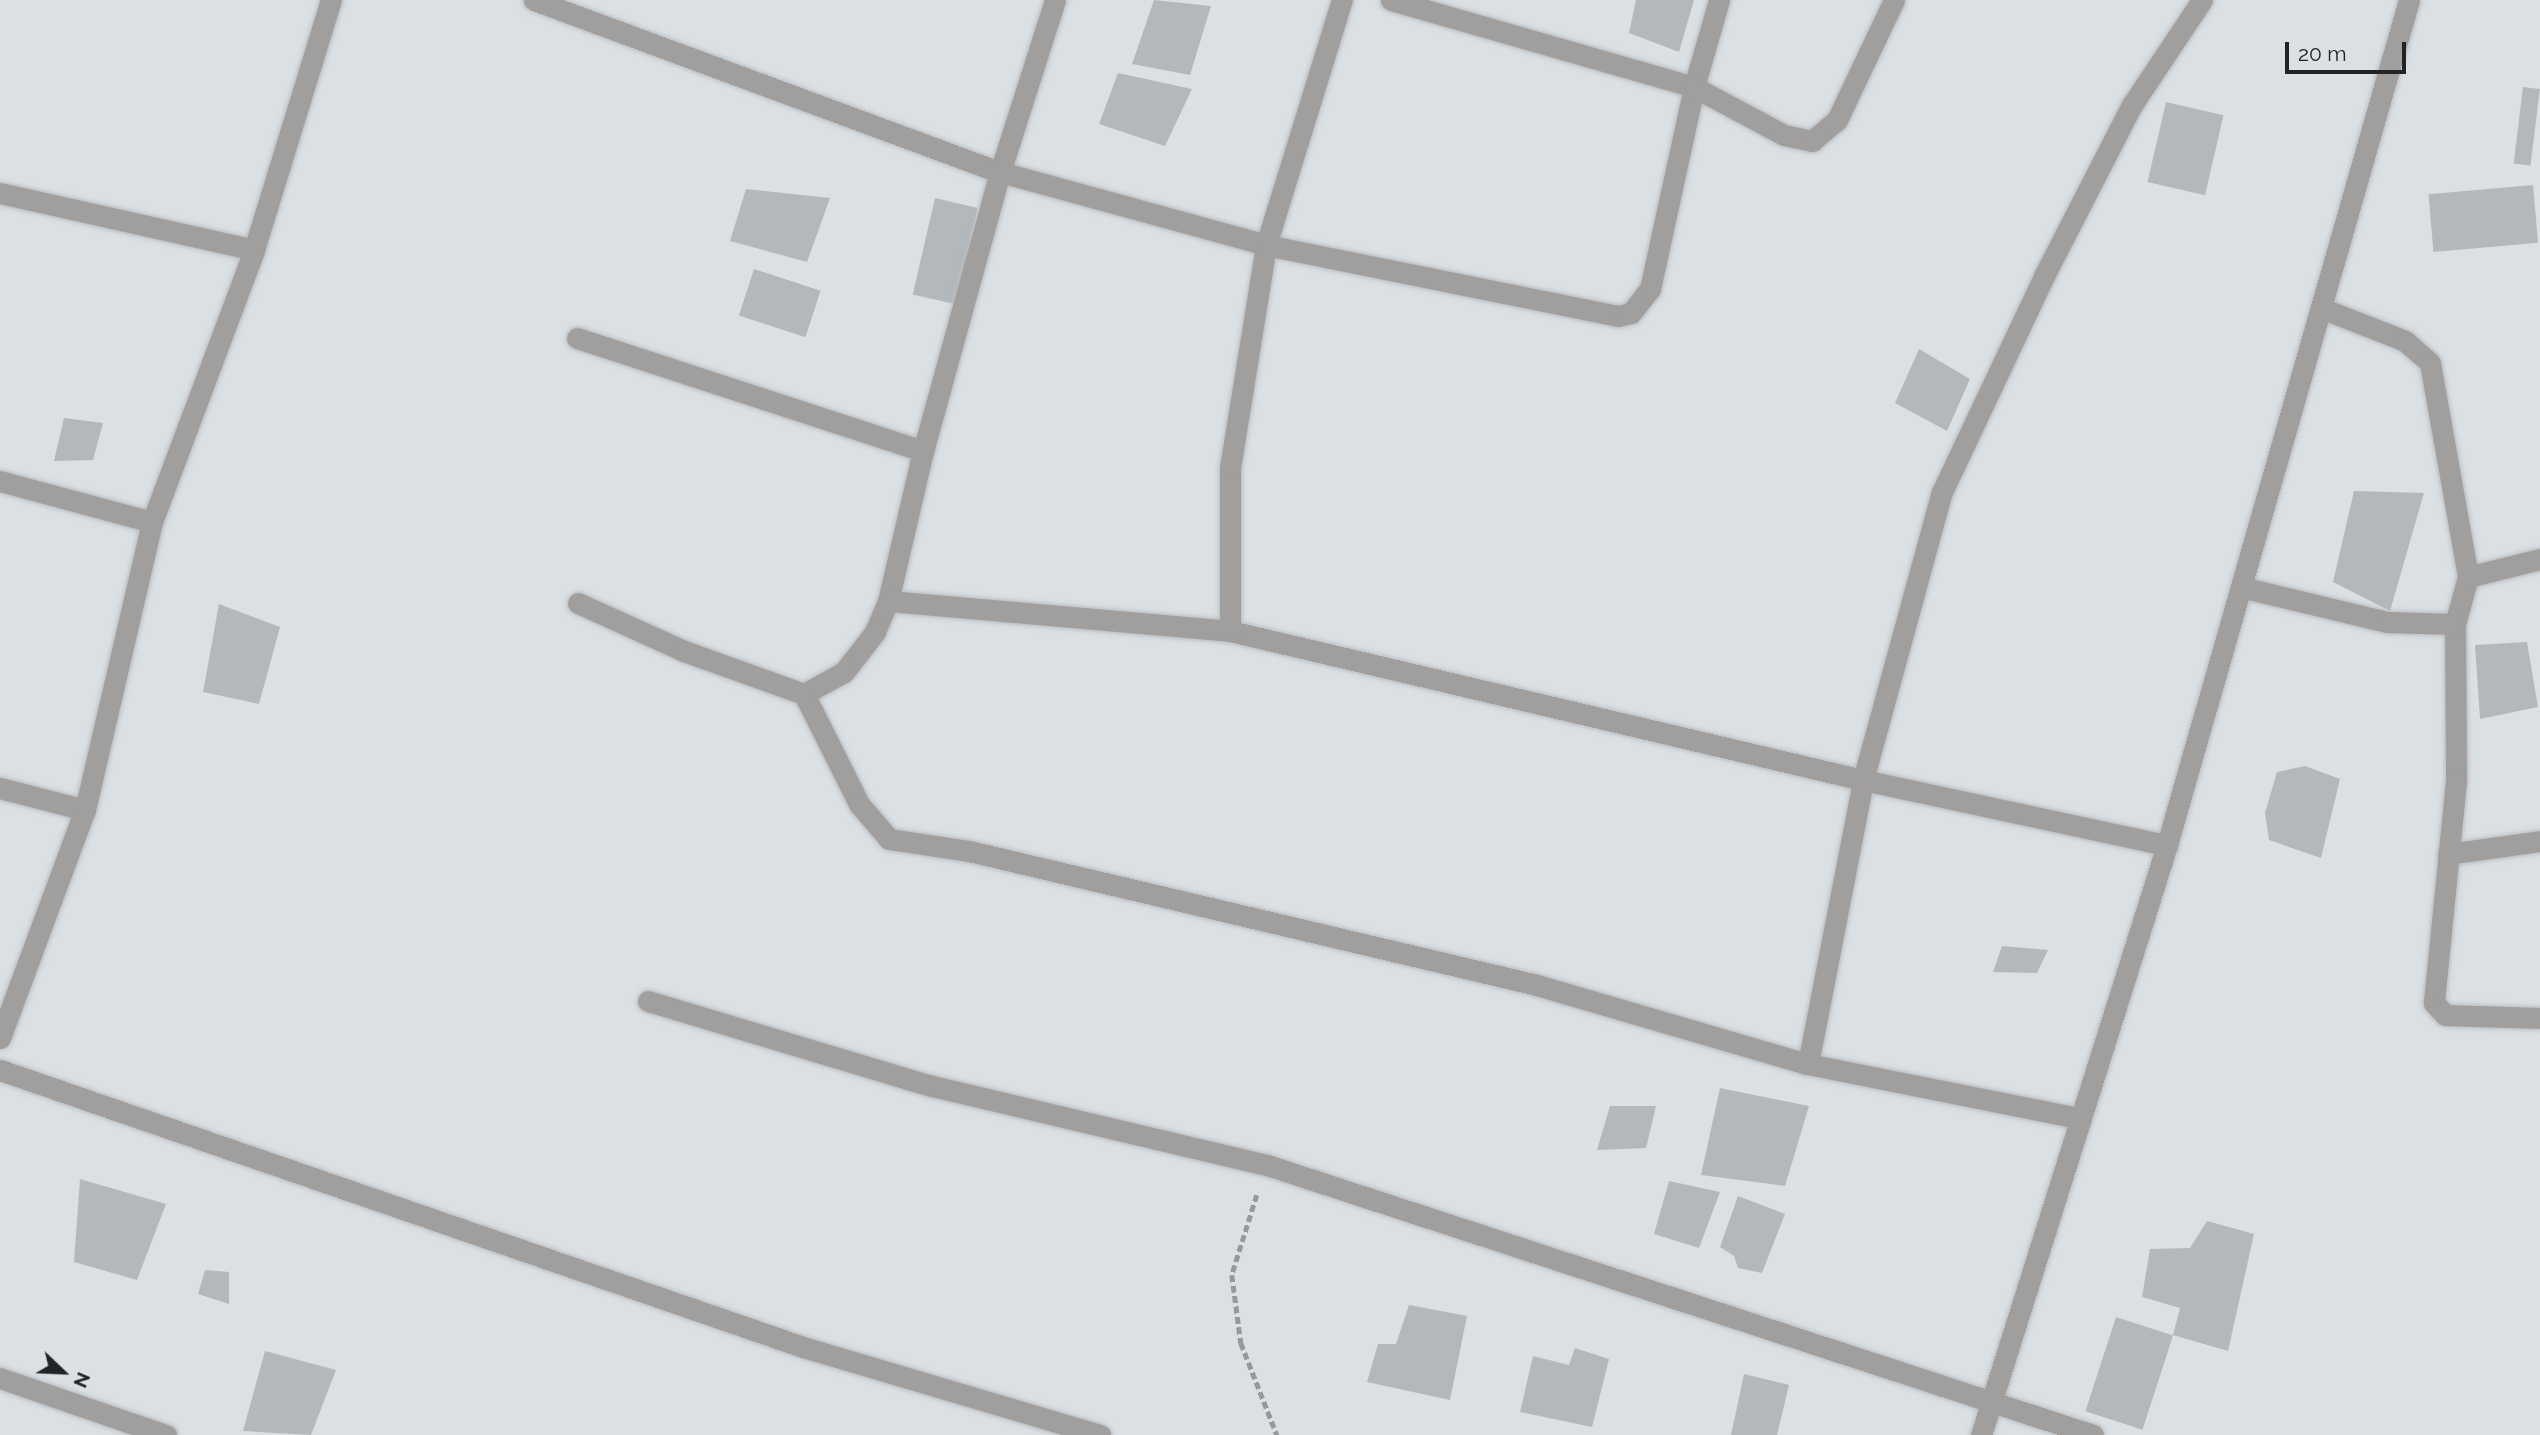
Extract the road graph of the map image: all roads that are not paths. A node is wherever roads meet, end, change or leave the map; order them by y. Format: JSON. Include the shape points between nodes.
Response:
{"nodes":[{"id":1,"x":331,"y":0,"type":"edge"},
{"id":2,"x":534,"y":0,"type":"edge"},
{"id":3,"x":1055,"y":0,"type":"edge"},
{"id":4,"x":1342,"y":0,"type":"edge"},
{"id":5,"x":1391,"y":0,"type":"edge"},
{"id":6,"x":1719,"y":0,"type":"edge"},
{"id":7,"x":1894,"y":0,"type":"edge"},
{"id":8,"x":2202,"y":0,"type":"edge"},
{"id":9,"x":2409,"y":0,"type":"edge"},
{"id":10,"x":1694,"y":87,"type":"junction"},
{"id":11,"x":1000,"y":172,"type":"junction"},
{"id":12,"x":0,"y":193,"type":"edge"},
{"id":13,"x":1266,"y":245,"type":"junction"},
{"id":14,"x":254,"y":250,"type":"junction"},
{"id":15,"x":2321,"y":308,"type":"junction"},
{"id":16,"x":577,"y":338,"type":"dead end"},
{"id":17,"x":923,"y":451,"type":"junction"},
{"id":18,"x":0,"y":481,"type":"edge"},
{"id":19,"x":152,"y":522,"type":"junction"},
{"id":20,"x":2540,"y":559,"type":"edge"},
{"id":21,"x":2468,"y":576,"type":"junction"},
{"id":22,"x":2241,"y":587,"type":"junction"},
{"id":23,"x":888,"y":601,"type":"junction"},
{"id":24,"x":578,"y":603,"type":"dead end"},
{"id":25,"x":2455,"y":624,"type":"junction"},
{"id":26,"x":1230,"y":631,"type":"junction"},
{"id":27,"x":804,"y":694,"type":"junction"},
{"id":28,"x":1863,"y":780,"type":"junction"},
{"id":29,"x":0,"y":788,"type":"edge"},
{"id":30,"x":85,"y":810,"type":"junction"},
{"id":31,"x":2540,"y":841,"type":"edge"},
{"id":32,"x":2167,"y":845,"type":"junction"},
{"id":33,"x":2448,"y":854,"type":"junction"},
{"id":34,"x":648,"y":1001,"type":"dead end"},
{"id":35,"x":2540,"y":1018,"type":"edge"},
{"id":36,"x":0,"y":1038,"type":"edge"},
{"id":37,"x":1808,"y":1064,"type":"junction"},
{"id":38,"x":0,"y":1070,"type":"edge"},
{"id":39,"x":2079,"y":1118,"type":"junction"},
{"id":40,"x":0,"y":1378,"type":"edge"},
{"id":41,"x":1991,"y":1400,"type":"junction"},
{"id":42,"x":166,"y":1435,"type":"edge"},
{"id":43,"x":1100,"y":1435,"type":"edge"},
{"id":44,"x":1981,"y":1435,"type":"edge"},
{"id":45,"x":2093,"y":1435,"type":"edge"}],
"edges":[{"from":1,"to":14,"type":"street"},
{"from":2,"to":11,"type":"street"},
{"from":3,"to":11,"type":"street"},
{"from":4,"to":13,"type":"street"},
{"from":5,"to":10,"type":"street"},
{"from":6,"to":10,"type":"street"},
{"from":7,"to":10,"type":"street","via":[[1837,120],[1812,141],[1784,135]]},
{"from":8,"to":28,"type":"street","via":[[2132,105],[2045,274],[1942,492]]},
{"from":9,"to":15,"type":"street"},
{"from":10,"to":13,"type":"street","via":[[1650,289],[1631,313],[1602,313]]},
{"from":11,"to":13,"type":"street"},
{"from":11,"to":17,"type":"street"},
{"from":12,"to":14,"type":"street"},
{"from":13,"to":26,"type":"street","via":[[1230,468]]},
{"from":14,"to":19,"type":"street"},
{"from":15,"to":21,"type":"street","via":[[2406,341],[2430,363]]},
{"from":15,"to":22,"type":"street"},
{"from":16,"to":17,"type":"street"},
{"from":17,"to":23,"type":"street"},
{"from":18,"to":19,"type":"street"},
{"from":19,"to":30,"type":"street"},
{"from":20,"to":21,"type":"street"},
{"from":21,"to":25,"type":"street"},
{"from":22,"to":25,"type":"street","via":[[2387,622]]},
{"from":22,"to":32,"type":"street"},
{"from":23,"to":26,"type":"street"},
{"from":23,"to":27,"type":"street","via":[[875,632],[844,672]]},
{"from":24,"to":27,"type":"street","via":[[684,651]]},
{"from":25,"to":33,"type":"street","via":[[2456,781]]},
{"from":26,"to":28,"type":"street"},
{"from":27,"to":37,"type":"street","via":[[859,804],[889,839],[969,851],[1537,985]]},
{"from":28,"to":32,"type":"street"},
{"from":28,"to":37,"type":"street"},
{"from":29,"to":30,"type":"street"},
{"from":30,"to":36,"type":"street"},
{"from":31,"to":33,"type":"street"},
{"from":32,"to":39,"type":"street"},
{"from":33,"to":35,"type":"street","via":[[2434,1003],[2445,1015]]},
{"from":34,"to":41,"type":"street","via":[[932,1086],[1267,1165]]},
{"from":37,"to":39,"type":"street"},
{"from":38,"to":43,"type":"street","via":[[803,1347]]},
{"from":39,"to":41,"type":"street"},
{"from":40,"to":42,"type":"street"},
{"from":41,"to":44,"type":"street"},
{"from":41,"to":45,"type":"street"}]}
